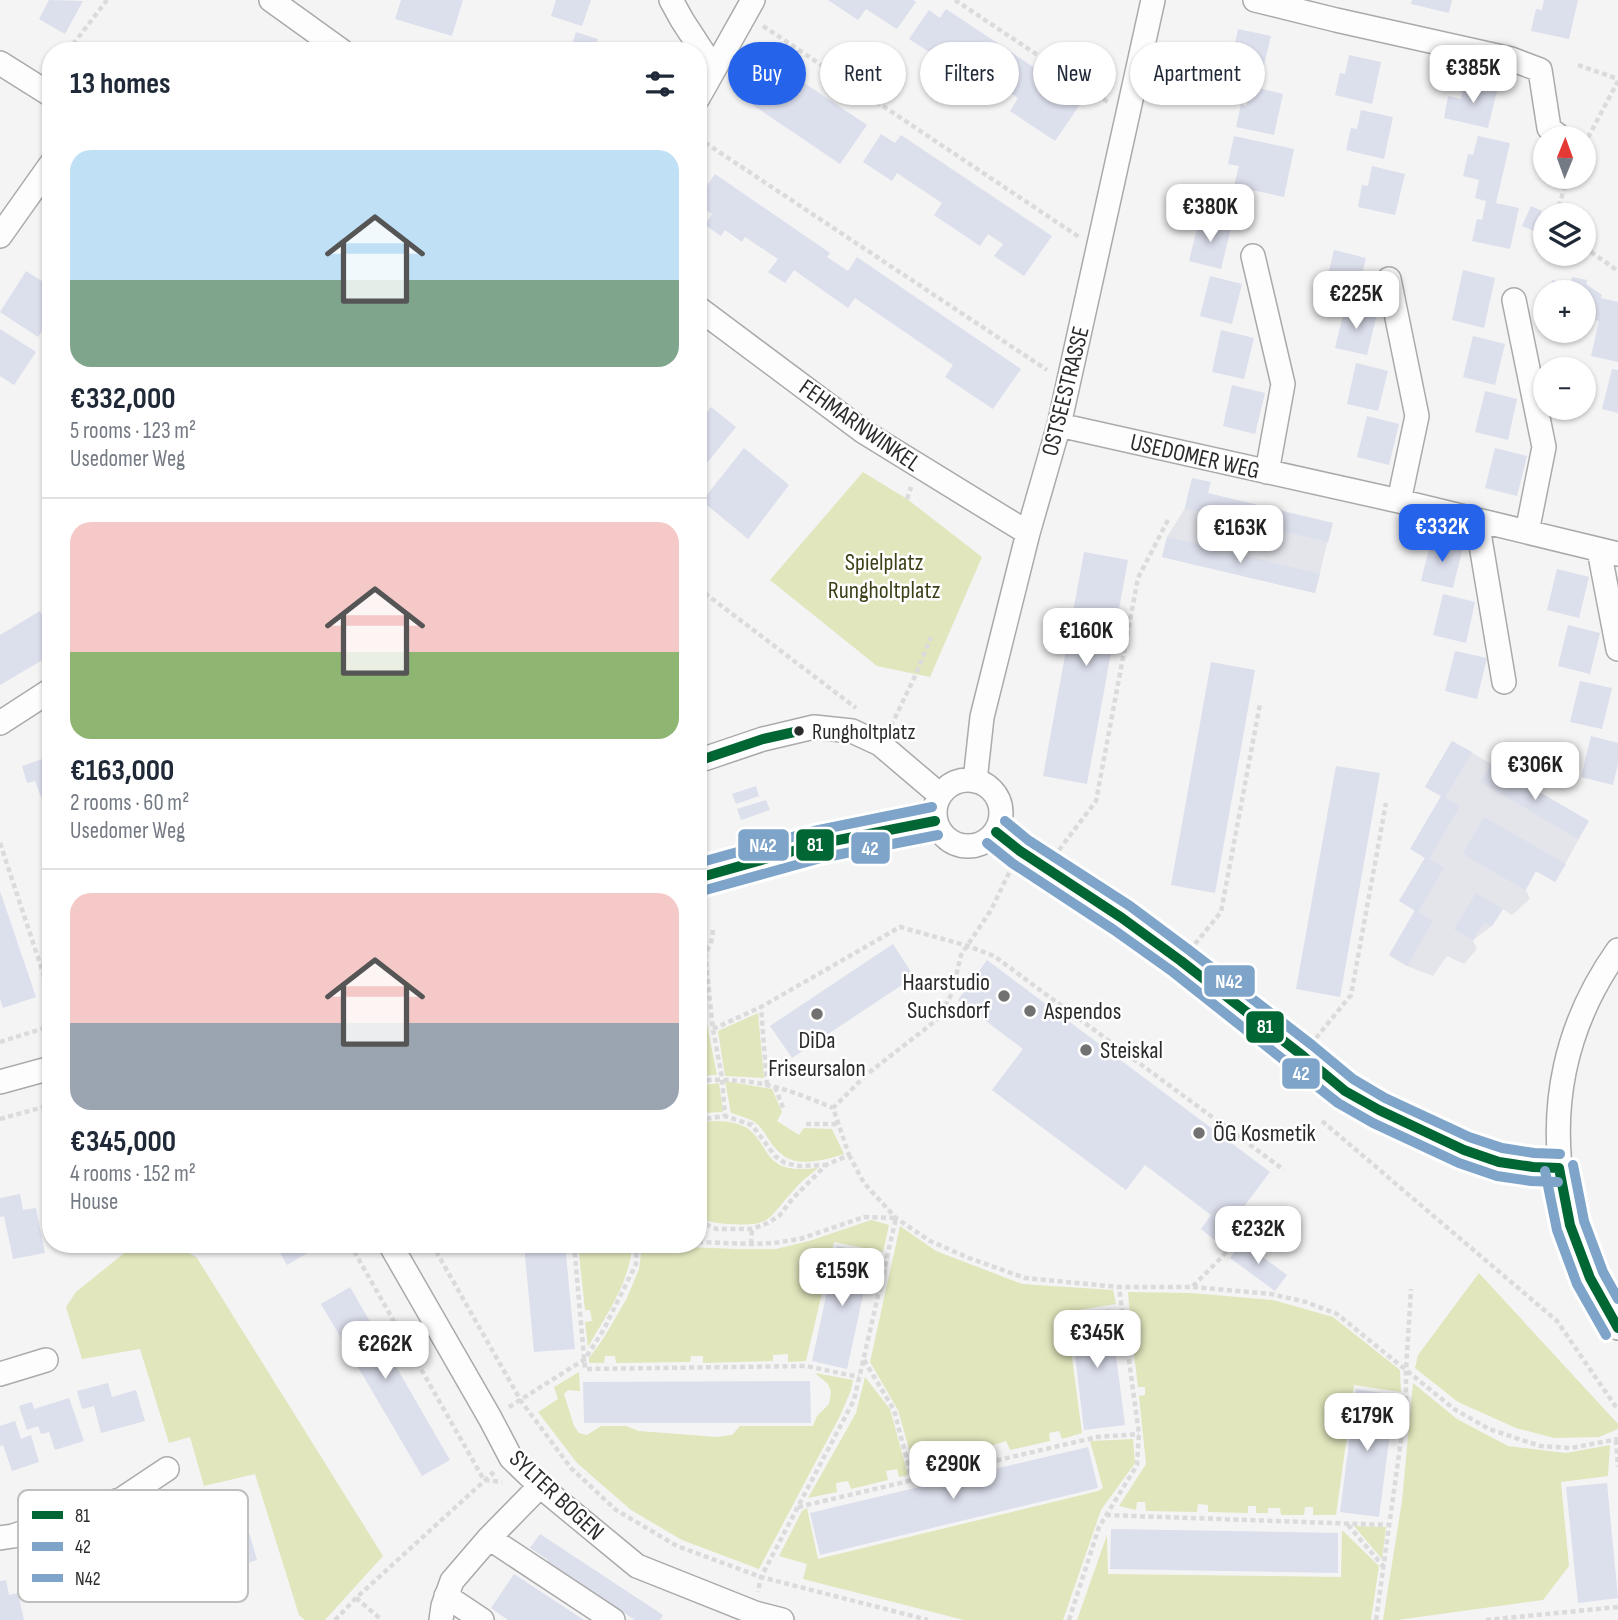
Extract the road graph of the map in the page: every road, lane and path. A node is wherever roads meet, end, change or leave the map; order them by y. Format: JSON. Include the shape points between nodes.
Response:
{"nodes":[{"id":1,"x":107,"y":0,"type":"edge"},
{"id":2,"x":271,"y":0,"type":"edge"},
{"id":3,"x":671,"y":0,"type":"edge"},
{"id":4,"x":955,"y":0,"type":"edge"},
{"id":5,"x":1153,"y":0,"type":"edge"},
{"id":6,"x":1255,"y":0,"type":"edge"},
{"id":7,"x":749,"y":7,"type":"edge"},
{"id":8,"x":75,"y":42,"type":"edge"},
{"id":9,"x":329,"y":42,"type":"edge"},
{"id":10,"x":696,"y":42,"type":"edge"},
{"id":11,"x":707,"y":59,"type":"edge"},
{"id":12,"x":0,"y":63,"type":"edge"},
{"id":13,"x":1578,"y":65,"type":"dead end"},
{"id":14,"x":714,"y":69,"type":"junction"},
{"id":15,"x":1618,"y":80,"type":"edge"},
{"id":16,"x":707,"y":82,"type":"edge"},
{"id":17,"x":42,"y":89,"type":"edge"},
{"id":18,"x":1128,"y":115,"type":"junction"},
{"id":19,"x":1549,"y":126,"type":"edge"},
{"id":20,"x":1594,"y":126,"type":"edge"},
{"id":21,"x":707,"y":144,"type":"edge"},
{"id":22,"x":42,"y":177,"type":"edge"},
{"id":23,"x":0,"y":236,"type":"edge"},
{"id":24,"x":1098,"y":250,"type":"junction"},
{"id":25,"x":1596,"y":255,"type":"edge"},
{"id":26,"x":1253,"y":256,"type":"dead end"},
{"id":27,"x":1618,"y":271,"type":"edge"},
{"id":28,"x":1389,"y":279,"type":"dead end"},
{"id":29,"x":1514,"y":300,"type":"dead end"},
{"id":30,"x":707,"y":315,"type":"edge"},
{"id":31,"x":1069,"y":382,"type":"junction"},
{"id":32,"x":1059,"y":425,"type":"junction"},
{"id":33,"x":1267,"y":472,"type":"junction"},
{"id":34,"x":1399,"y":501,"type":"junction"},
{"id":35,"x":1169,"y":518,"type":"dead end"},
{"id":36,"x":1477,"y":521,"type":"junction"},
{"id":37,"x":1028,"y":533,"type":"junction"},
{"id":38,"x":1527,"y":533,"type":"junction"},
{"id":39,"x":1609,"y":552,"type":"edge"},
{"id":40,"x":707,"y":595,"type":"edge"},
{"id":41,"x":931,"y":637,"type":"dead end"},
{"id":42,"x":1618,"y":649,"type":"edge"},
{"id":43,"x":1504,"y":682,"type":"dead end"},
{"id":44,"x":42,"y":696,"type":"edge"},
{"id":45,"x":1260,"y":704,"type":"dead end"},
{"id":46,"x":857,"y":708,"type":"dead end"},
{"id":47,"x":0,"y":723,"type":"edge"},
{"id":48,"x":888,"y":733,"type":"dead end"},
{"id":49,"x":707,"y":758,"type":"edge"},
{"id":50,"x":975,"y":781,"type":"junction"},
{"id":51,"x":940,"y":795,"type":"junction"},
{"id":52,"x":1386,"y":803,"type":"dead end"},
{"id":53,"x":935,"y":821,"type":"junction"},
{"id":54,"x":996,"y":832,"type":"junction"},
{"id":55,"x":0,"y":843,"type":"edge"},
{"id":56,"x":1020,"y":851,"type":"junction"},
{"id":57,"x":1046,"y":867,"type":"junction"},
{"id":58,"x":707,"y":875,"type":"edge"},
{"id":59,"x":713,"y":930,"type":"dead end"},
{"id":60,"x":968,"y":946,"type":"junction"},
{"id":61,"x":707,"y":950,"type":"edge"},
{"id":62,"x":1618,"y":950,"type":"edge"},
{"id":63,"x":1181,"y":961,"type":"junction"},
{"id":64,"x":42,"y":970,"type":"edge"},
{"id":65,"x":707,"y":972,"type":"edge"},
{"id":66,"x":761,"y":1007,"type":"junction"},
{"id":67,"x":42,"y":1029,"type":"edge"},
{"id":68,"x":713,"y":1029,"type":"junction"},
{"id":69,"x":0,"y":1042,"type":"edge"},
{"id":70,"x":1303,"y":1056,"type":"junction"},
{"id":71,"x":42,"y":1070,"type":"edge"},
{"id":72,"x":722,"y":1079,"type":"junction"},
{"id":73,"x":707,"y":1080,"type":"edge"},
{"id":74,"x":0,"y":1082,"type":"edge"},
{"id":75,"x":767,"y":1085,"type":"junction"},
{"id":76,"x":775,"y":1087,"type":"junction"},
{"id":77,"x":42,"y":1107,"type":"edge"},
{"id":78,"x":833,"y":1108,"type":"junction"},
{"id":79,"x":784,"y":1110,"type":"dead end"},
{"id":80,"x":725,"y":1116,"type":"junction"},
{"id":81,"x":0,"y":1119,"type":"edge"},
{"id":82,"x":707,"y":1119,"type":"edge"},
{"id":83,"x":1322,"y":1121,"type":"dead end"},
{"id":84,"x":806,"y":1124,"type":"dead end"},
{"id":85,"x":838,"y":1124,"type":"junction"},
{"id":86,"x":849,"y":1155,"type":"junction"},
{"id":87,"x":826,"y":1165,"type":"junction"},
{"id":88,"x":1559,"y":1168,"type":"junction"},
{"id":89,"x":1284,"y":1170,"type":"dead end"},
{"id":90,"x":1258,"y":1214,"type":"dead end"},
{"id":91,"x":896,"y":1218,"type":"junction"},
{"id":92,"x":707,"y":1225,"type":"edge"},
{"id":93,"x":752,"y":1229,"type":"junction"},
{"id":94,"x":707,"y":1242,"type":"edge"},
{"id":95,"x":751,"y":1244,"type":"junction"},
{"id":96,"x":354,"y":1253,"type":"edge"},
{"id":97,"x":395,"y":1253,"type":"edge"},
{"id":98,"x":437,"y":1253,"type":"edge"},
{"id":99,"x":575,"y":1253,"type":"edge"},
{"id":100,"x":637,"y":1253,"type":"edge"},
{"id":101,"x":1119,"y":1286,"type":"junction"},
{"id":102,"x":1192,"y":1287,"type":"junction"},
{"id":103,"x":1411,"y":1289,"type":"dead end"},
{"id":104,"x":1618,"y":1328,"type":"edge"},
{"id":105,"x":585,"y":1359,"type":"junction"},
{"id":106,"x":863,"y":1359,"type":"junction"},
{"id":107,"x":46,"y":1360,"type":"dead end"},
{"id":108,"x":1406,"y":1370,"type":"junction"},
{"id":109,"x":0,"y":1374,"type":"edge"},
{"id":110,"x":859,"y":1377,"type":"junction"},
{"id":111,"x":521,"y":1401,"type":"junction"},
{"id":112,"x":1618,"y":1410,"type":"edge"},
{"id":113,"x":490,"y":1418,"type":"junction"},
{"id":114,"x":1139,"y":1434,"type":"junction"},
{"id":115,"x":1617,"y":1439,"type":"edge"},
{"id":116,"x":511,"y":1458,"type":"junction"},
{"id":117,"x":1618,"y":1467,"type":"edge"},
{"id":118,"x":167,"y":1469,"type":"dead end"},
{"id":119,"x":484,"y":1480,"type":"junction"},
{"id":120,"x":912,"y":1480,"type":"junction"},
{"id":121,"x":540,"y":1486,"type":"junction"},
{"id":122,"x":136,"y":1490,"type":"edge"},
{"id":123,"x":798,"y":1507,"type":"junction"},
{"id":124,"x":1105,"y":1515,"type":"junction"},
{"id":125,"x":1347,"y":1524,"type":"junction"},
{"id":126,"x":1389,"y":1525,"type":"junction"},
{"id":127,"x":18,"y":1534,"type":"edge"},
{"id":128,"x":0,"y":1538,"type":"edge"},
{"id":129,"x":489,"y":1538,"type":"junction"},
{"id":130,"x":1384,"y":1566,"type":"junction"},
{"id":131,"x":761,"y":1577,"type":"junction"},
{"id":132,"x":446,"y":1597,"type":"junction"},
{"id":133,"x":356,"y":1598,"type":"junction"},
{"id":134,"x":1618,"y":1607,"type":"edge"},
{"id":135,"x":755,"y":1613,"type":"junction"},
{"id":136,"x":335,"y":1620,"type":"edge"},
{"id":137,"x":382,"y":1620,"type":"edge"},
{"id":138,"x":441,"y":1620,"type":"edge"},
{"id":139,"x":482,"y":1620,"type":"edge"},
{"id":140,"x":613,"y":1620,"type":"edge"},
{"id":141,"x":782,"y":1620,"type":"edge"},
{"id":142,"x":929,"y":1620,"type":"edge"},
{"id":143,"x":1069,"y":1620,"type":"edge"},
{"id":144,"x":1376,"y":1620,"type":"edge"},
{"id":145,"x":1486,"y":1620,"type":"edge"}],
"edges":[{"from":1,"to":8,"type":"path"},
{"from":2,"to":9,"type":"street"},
{"from":3,"to":10,"type":"street"},
{"from":4,"to":18,"type":"path"},
{"from":5,"to":18,"type":"street","name":"OSTSEESTRASSE"},
{"from":6,"to":19,"type":"street","via":[[1540,70]]},
{"from":7,"to":14,"type":"street"},
{"from":7,"to":24,"type":"path"},
{"from":11,"to":14,"type":"street"},
{"from":12,"to":17,"type":"street"},
{"from":13,"to":15,"type":"path"},
{"from":14,"to":16,"type":"street"},
{"from":15,"to":20,"type":"path"},
{"from":18,"to":24,"type":"street","name":"OSTSEESTRASSE"},
{"from":21,"to":31,"type":"path"},
{"from":22,"to":23,"type":"street"},
{"from":24,"to":31,"type":"street","name":"OSTSEESTRASSE"},
{"from":25,"to":27,"type":"path"},
{"from":26,"to":33,"type":"street","via":[[1283,384]]},
{"from":28,"to":34,"type":"street","via":[[1417,416]]},
{"from":29,"to":38,"type":"street","via":[[1544,447]]},
{"from":30,"to":37,"type":"street","name":"FEHMARNWINKEL","via":[[864,432]]},
{"from":31,"to":32,"type":"street","name":"OSTSEESTRASSE"},
{"from":32,"to":33,"type":"street","name":"USEDOMER WEG"},
{"from":32,"to":37,"type":"street","name":"OSTSEESTRASSE"},
{"from":33,"to":34,"type":"street","name":"USEDOMER WEG"},
{"from":34,"to":36,"type":"street","name":"USEDOMER WEG"},
{"from":35,"to":57,"type":"path","via":[[1138,578],[1096,801]]},
{"from":36,"to":38,"type":"street","name":"USEDOMER WEG"},
{"from":36,"to":43,"type":"street"},
{"from":37,"to":50,"type":"street","name":"OSTSEESTRASSE","via":[[982,717]]},
{"from":38,"to":39,"type":"street","name":"USEDOMER WEG"},
{"from":39,"to":42,"type":"street"},
{"from":40,"to":46,"type":"path"},
{"from":41,"to":48,"type":"path"},
{"from":44,"to":47,"type":"street"},
{"from":45,"to":63,"type":"path","via":[[1221,912]]},
{"from":49,"to":51,"type":"street","via":[[814,727],[852,731],[880,744]]},
{"from":50,"to":51,"type":"street","via":[[961,781]]},
{"from":50,"to":54,"type":"street","via":[[989,788],[999,801]]},
{"from":51,"to":53,"type":"street"},
{"from":52,"to":70,"type":"path","via":[[1351,995]]},
{"from":53,"to":54,"type":"street","via":[[952,843],[967,847],[984,843]]},
{"from":53,"to":58,"type":"street","via":[[818,844]]},
{"from":54,"to":56,"type":"street"},
{"from":55,"to":64,"type":"path"},
{"from":56,"to":57,"type":"street"},
{"from":56,"to":60,"type":"path"},
{"from":57,"to":63,"type":"street"},
{"from":59,"to":61,"type":"path"},
{"from":60,"to":66,"type":"path","via":[[900,927]]},
{"from":60,"to":78,"type":"path","via":[[939,1018],[866,1074]]},
{"from":60,"to":89,"type":"path","via":[[994,956]]},
{"from":62,"to":88,"type":"street","via":[[1585,1005],[1570,1044],[1558,1119]]},
{"from":63,"to":70,"type":"street"},
{"from":65,"to":68,"type":"path"},
{"from":66,"to":68,"type":"path"},
{"from":66,"to":75,"type":"path"},
{"from":67,"to":69,"type":"path"},
{"from":68,"to":72,"type":"path"},
{"from":70,"to":88,"type":"street","via":[[1345,1091],[1464,1150],[1499,1162]]},
{"from":71,"to":74,"type":"street"},
{"from":72,"to":73,"type":"path"},
{"from":72,"to":75,"type":"path"},
{"from":72,"to":80,"type":"path"},
{"from":75,"to":76,"type":"path"},
{"from":76,"to":78,"type":"path"},
{"from":76,"to":79,"type":"path"},
{"from":77,"to":81,"type":"path"},
{"from":78,"to":85,"type":"path"},
{"from":80,"to":82,"type":"path"},
{"from":80,"to":87,"type":"path","via":[[752,1125],[785,1163]]},
{"from":83,"to":112,"type":"path","via":[[1556,1321]]},
{"from":84,"to":85,"type":"path"},
{"from":85,"to":86,"type":"path"},
{"from":86,"to":87,"type":"path"},
{"from":86,"to":91,"type":"path","via":[[864,1183]]},
{"from":87,"to":93,"type":"path","via":[[780,1215]]},
{"from":88,"to":104,"type":"street","via":[[1570,1225],[1590,1278]]},
{"from":90,"to":102,"type":"path"},
{"from":91,"to":95,"type":"path","via":[[864,1217],[800,1239]]},
{"from":91,"to":101,"type":"path","via":[[930,1241],[1025,1278]]},
{"from":91,"to":106,"type":"path"},
{"from":92,"to":93,"type":"path"},
{"from":93,"to":95,"type":"path"},
{"from":94,"to":95,"type":"path"},
{"from":96,"to":119,"type":"path"},
{"from":97,"to":113,"type":"street","name":"SYLTER BOGEN"},
{"from":98,"to":111,"type":"path"},
{"from":99,"to":105,"type":"path"},
{"from":100,"to":105,"type":"path","via":[[636,1264]]},
{"from":101,"to":102,"type":"path"},
{"from":101,"to":114,"type":"path"},
{"from":102,"to":108,"type":"path","via":[[1271,1294],[1337,1314]]},
{"from":103,"to":108,"type":"path"},
{"from":105,"to":110,"type":"path","via":[[585,1368],[806,1366]]},
{"from":105,"to":111,"type":"path"},
{"from":106,"to":110,"type":"path"},
{"from":106,"to":120,"type":"path","via":[[894,1410]]},
{"from":107,"to":109,"type":"street"},
{"from":108,"to":115,"type":"path","via":[[1454,1409],[1489,1429],[1540,1447],[1571,1448]]},
{"from":108,"to":126,"type":"path","via":[[1406,1405]]},
{"from":110,"to":123,"type":"path","via":[[854,1401]]},
{"from":111,"to":113,"type":"path"},
{"from":111,"to":131,"type":"path","via":[[571,1468],[616,1510],[677,1546]]},
{"from":113,"to":116,"type":"street","name":"SYLTER BOGEN"},
{"from":114,"to":120,"type":"path","via":[[1097,1437]]},
{"from":114,"to":124,"type":"path","via":[[1137,1465]]},
{"from":115,"to":117,"type":"path"},
{"from":116,"to":119,"type":"path"},
{"from":116,"to":121,"type":"street","name":"SYLTER BOGEN"},
{"from":118,"to":122,"type":"street"},
{"from":119,"to":121,"type":"path"},
{"from":119,"to":133,"type":"path"},
{"from":120,"to":123,"type":"path"},
{"from":121,"to":129,"type":"street"},
{"from":121,"to":135,"type":"street","name":"SYLTER BOGEN","via":[[637,1566]]},
{"from":123,"to":131,"type":"path"},
{"from":124,"to":125,"type":"path"},
{"from":124,"to":143,"type":"path"},
{"from":125,"to":126,"type":"path"},
{"from":125,"to":130,"type":"path"},
{"from":126,"to":130,"type":"path"},
{"from":127,"to":128,"type":"street"},
{"from":129,"to":132,"type":"street","via":[[452,1581]]},
{"from":129,"to":140,"type":"street"},
{"from":130,"to":144,"type":"path"},
{"from":131,"to":135,"type":"path"},
{"from":131,"to":142,"type":"path"},
{"from":132,"to":138,"type":"street"},
{"from":132,"to":139,"type":"street"},
{"from":133,"to":136,"type":"path"},
{"from":133,"to":137,"type":"path"},
{"from":134,"to":145,"type":"path"},
{"from":135,"to":141,"type":"street","name":"SYLTER BOGEN"}]}
